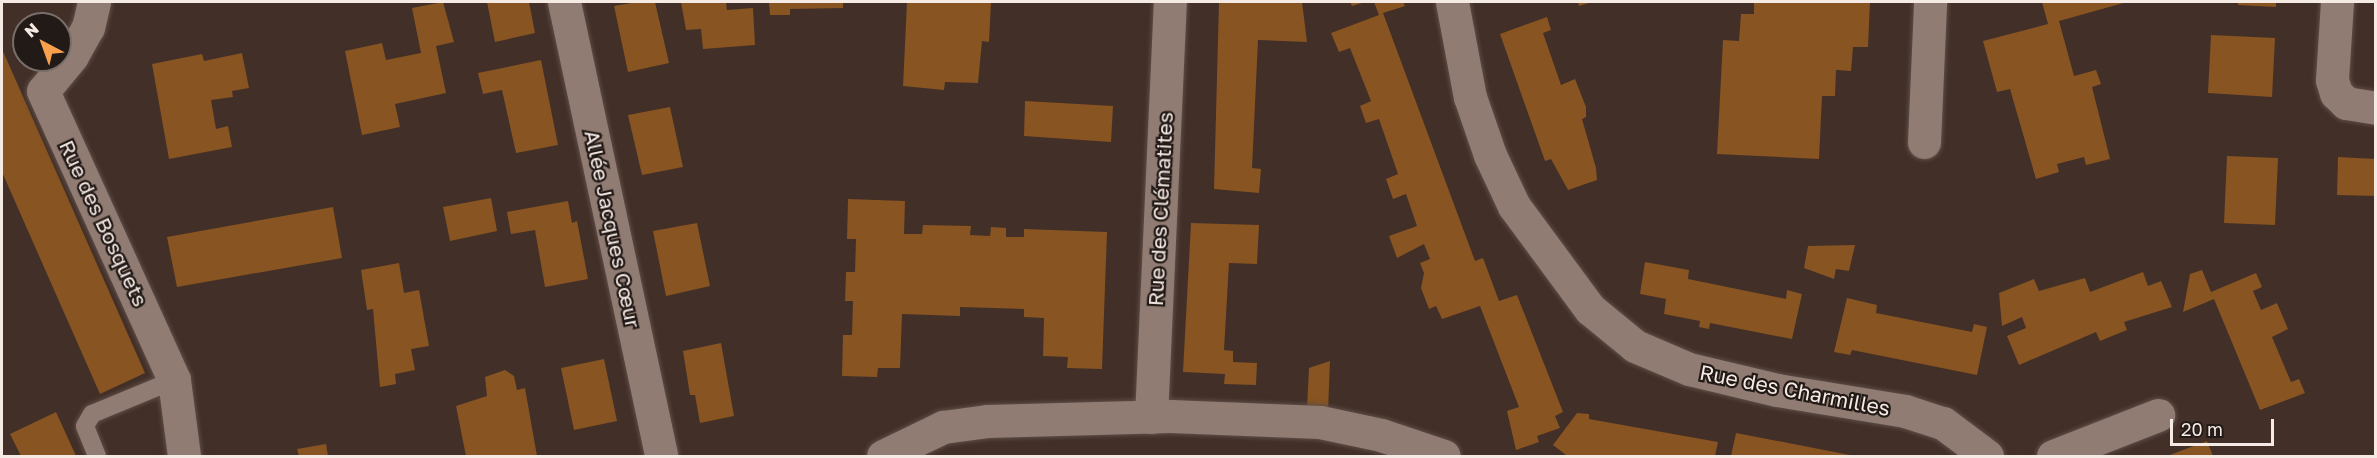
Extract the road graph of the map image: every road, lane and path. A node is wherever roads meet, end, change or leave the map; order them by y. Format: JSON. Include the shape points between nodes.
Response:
{"nodes":[{"id":1,"x":94,"y":2,"type":"edge"},
{"id":2,"x":564,"y":2,"type":"edge"},
{"id":3,"x":1170,"y":2,"type":"edge"},
{"id":4,"x":1452,"y":2,"type":"edge"},
{"id":5,"x":1930,"y":2,"type":"edge"},
{"id":6,"x":2337,"y":2,"type":"edge"},
{"id":7,"x":2376,"y":108,"type":"edge"},
{"id":8,"x":1924,"y":142,"type":"dead end"},
{"id":9,"x":174,"y":380,"type":"junction"},
{"id":10,"x":2158,"y":415,"type":"dead end"},
{"id":11,"x":1151,"y":417,"type":"junction"},
{"id":12,"x":97,"y":456,"type":"edge"},
{"id":13,"x":184,"y":456,"type":"edge"},
{"id":14,"x":661,"y":456,"type":"edge"},
{"id":15,"x":883,"y":456,"type":"edge"},
{"id":16,"x":1444,"y":456,"type":"edge"},
{"id":17,"x":1987,"y":456,"type":"edge"},
{"id":18,"x":2053,"y":456,"type":"edge"}],
"edges":[{"from":1,"to":9,"type":"street","name":"Rue des Bosquets","via":[[88,27],[72,56],[43,91]]},
{"from":2,"to":14,"type":"street","name":"Allée Jacques Cœur"},
{"from":3,"to":11,"type":"street","name":"Rue des Clématites"},
{"from":4,"to":17,"type":"street","name":"Rue des Charmilles","via":[[1470,96],[1490,155],[1514,206],[1590,309],[1635,346],[1689,369],[1777,390],[1905,411],[1943,423]]},
{"from":5,"to":8,"type":"street"},
{"from":6,"to":7,"type":"street","via":[[2332,80],[2336,93],[2346,103]]},
{"from":9,"to":12,"type":"lane","via":[[92,414],[85,426]]},
{"from":9,"to":13,"type":"street","name":"Rue des Bosquets"},
{"from":10,"to":18,"type":"street"},
{"from":11,"to":15,"type":"street","via":[[987,421],[943,427]]},
{"from":11,"to":16,"type":"street","via":[[1320,422],[1381,435]]}]}
